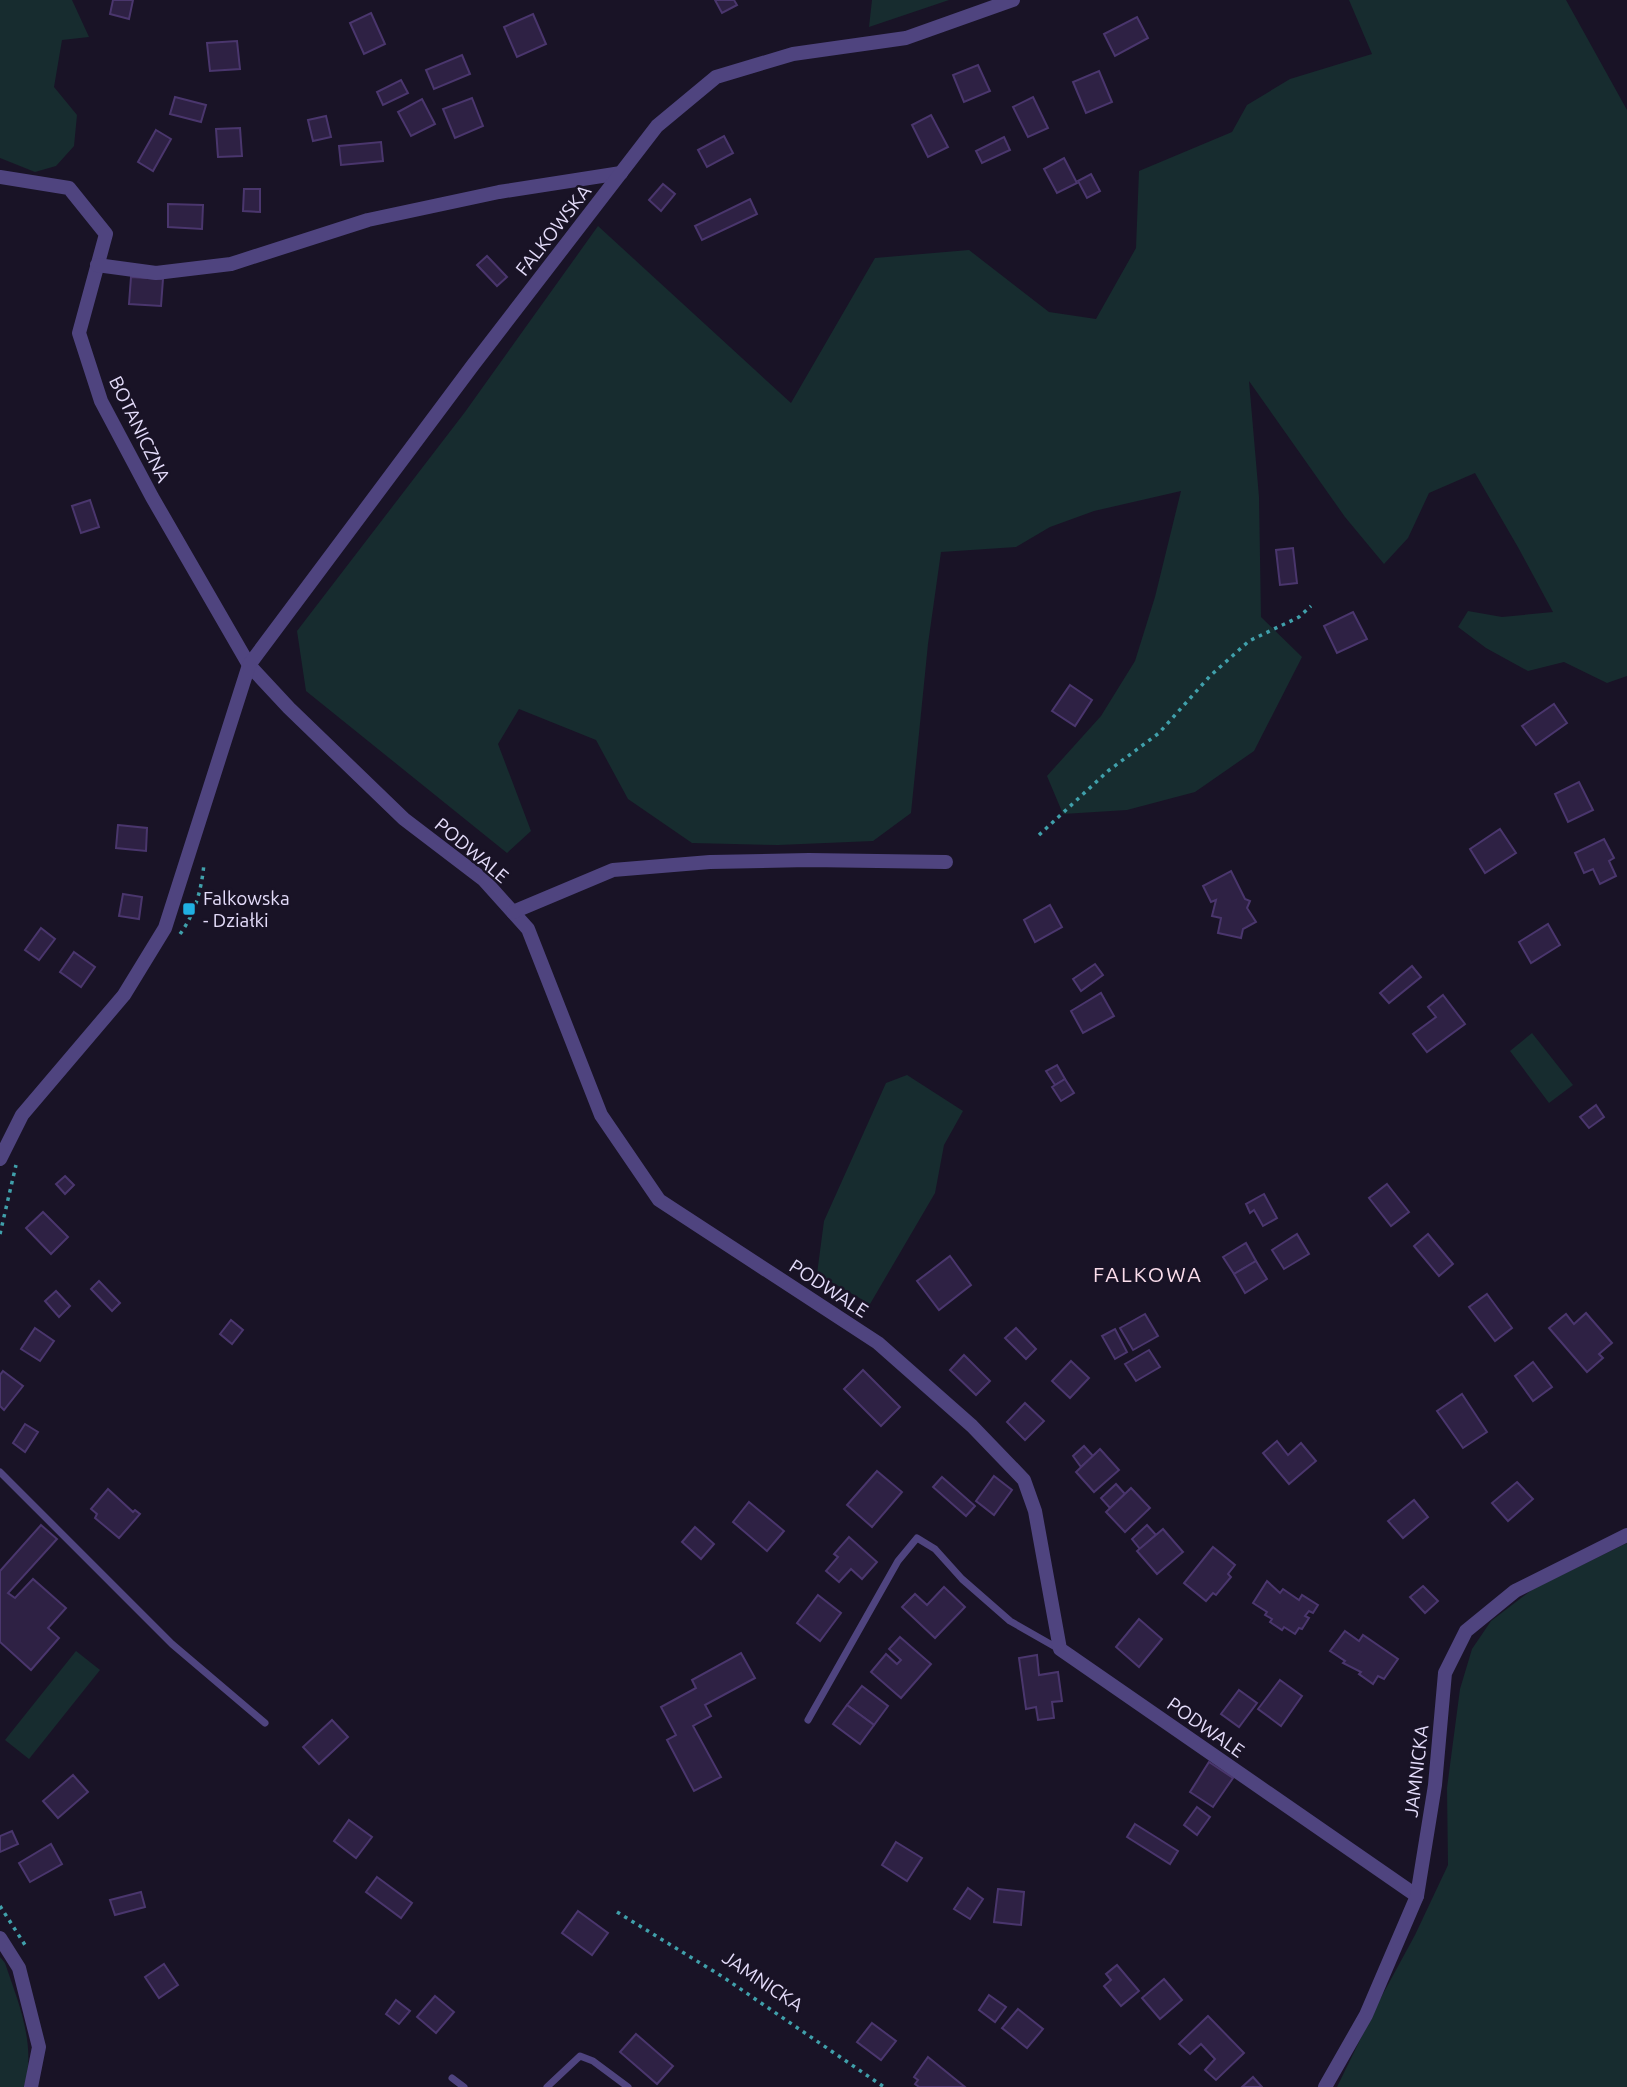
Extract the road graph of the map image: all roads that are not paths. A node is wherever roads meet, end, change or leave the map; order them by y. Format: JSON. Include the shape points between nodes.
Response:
{"nodes":[{"id":1,"x":1013,"y":0,"type":"edge"},
{"id":2,"x":621,"y":173,"type":"junction"},
{"id":3,"x":0,"y":177,"type":"edge"},
{"id":4,"x":97,"y":265,"type":"junction"},
{"id":5,"x":249,"y":665,"type":"junction"},
{"id":6,"x":946,"y":862,"type":"dead end"},
{"id":7,"x":513,"y":912,"type":"junction"},
{"id":8,"x":0,"y":1160,"type":"edge"},
{"id":9,"x":0,"y":1472,"type":"edge"},
{"id":10,"x":1627,"y":1535,"type":"edge"},
{"id":11,"x":1060,"y":1649,"type":"junction"},
{"id":12,"x":808,"y":1720,"type":"dead end"},
{"id":13,"x":265,"y":1723,"type":"dead end"},
{"id":14,"x":1417,"y":1896,"type":"junction"},
{"id":15,"x":0,"y":1938,"type":"edge"},
{"id":16,"x":452,"y":2078,"type":"dead end"},
{"id":17,"x":31,"y":2087,"type":"edge"},
{"id":18,"x":464,"y":2087,"type":"edge"},
{"id":19,"x":547,"y":2087,"type":"edge"},
{"id":20,"x":628,"y":2087,"type":"edge"},
{"id":21,"x":1325,"y":2087,"type":"edge"}],
"edges":[{"from":1,"to":2,"type":"street","name":"FALKOWSKA","via":[[906,38],[793,54],[716,77],[657,126]]},
{"from":2,"to":4,"type":"street","via":[[499,192],[368,220],[232,264],[156,273]]},
{"from":2,"to":5,"type":"street","name":"FALKOWSKA"},
{"from":3,"to":4,"type":"street","name":"BOTANICZNA","via":[[69,188],[106,234]]},
{"from":4,"to":5,"type":"street","name":"BOTANICZNA","via":[[79,333],[101,401]]},
{"from":5,"to":7,"type":"street","name":"PODWALE","via":[[404,820],[484,880]]},
{"from":5,"to":8,"type":"street","name":"FALKOWSKA","via":[[165,928],[124,995],[22,1115]]},
{"from":6,"to":7,"type":"street","via":[[772,860],[608,871]]},
{"from":7,"to":11,"type":"street","name":"PODWALE","via":[[528,929],[601,1115],[659,1200],[878,1343],[972,1426],[1024,1480],[1035,1511]]},
{"from":9,"to":13,"type":"lane","via":[[172,1644]]},
{"from":10,"to":14,"type":"street","name":"JAMNICKA","via":[[1515,1591],[1466,1631],[1446,1673],[1435,1785]]},
{"from":11,"to":12,"type":"lane","via":[[1010,1620],[935,1549],[917,1538],[898,1561]]},
{"from":11,"to":14,"type":"street","name":"PODWALE"},
{"from":14,"to":21,"type":"street","name":"JAMNICKA","via":[[1366,2015]]},
{"from":15,"to":17,"type":"street","via":[[19,1968],[39,2047]]},
{"from":16,"to":18,"type":"lane"},
{"from":19,"to":20,"type":"lane","via":[[580,2056]]}]}
